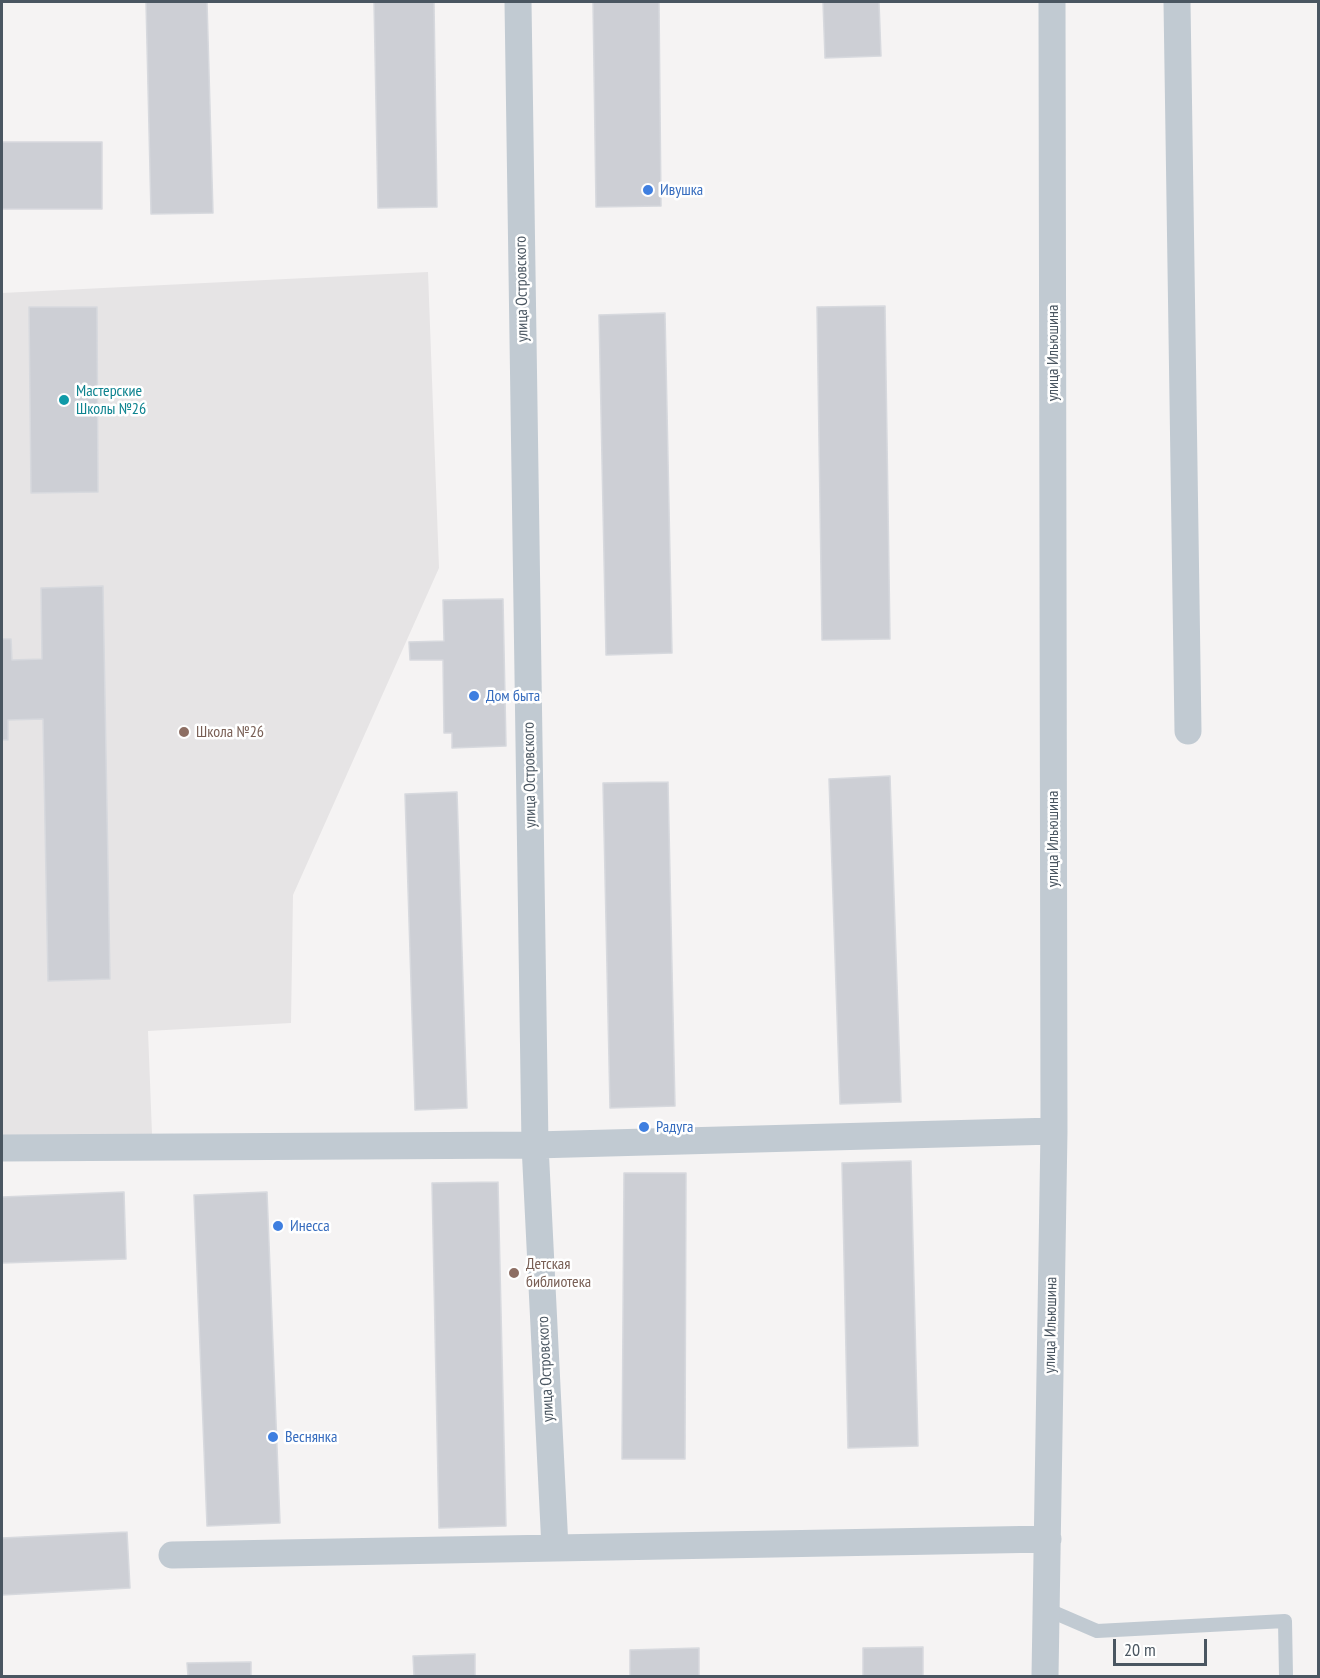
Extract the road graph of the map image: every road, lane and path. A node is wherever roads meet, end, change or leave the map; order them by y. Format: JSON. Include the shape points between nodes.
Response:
{"nodes":[{"id":1,"x":518,"y":2,"type":"edge"},
{"id":2,"x":1052,"y":2,"type":"edge"},
{"id":3,"x":1177,"y":2,"type":"edge"},
{"id":4,"x":1188,"y":731,"type":"dead end"},
{"id":5,"x":1053,"y":1131,"type":"junction"},
{"id":6,"x":536,"y":1145,"type":"junction"},
{"id":7,"x":2,"y":1148,"type":"edge"},
{"id":8,"x":1047,"y":1539,"type":"junction"},
{"id":9,"x":555,"y":1548,"type":"junction"},
{"id":10,"x":172,"y":1555,"type":"dead end"},
{"id":11,"x":1046,"y":1609,"type":"junction"},
{"id":12,"x":1045,"y":1677,"type":"edge"},
{"id":13,"x":1286,"y":1677,"type":"edge"}],
"edges":[{"from":1,"to":6,"type":"street","name":"улица Островского"},
{"from":2,"to":5,"type":"street","name":"улица Ильюшина"},
{"from":3,"to":4,"type":"street"},
{"from":5,"to":6,"type":"street"},
{"from":5,"to":8,"type":"street","name":"улица Ильюшина"},
{"from":6,"to":7,"type":"street"},
{"from":6,"to":9,"type":"street","name":"улица Островского"},
{"from":8,"to":9,"type":"street"},
{"from":8,"to":11,"type":"street","name":"улица Ильюшина"},
{"from":9,"to":10,"type":"street"},
{"from":11,"to":12,"type":"street","name":"улица Ильюшина"},
{"from":11,"to":13,"type":"lane","via":[[1097,1631],[1285,1621]]}]}
